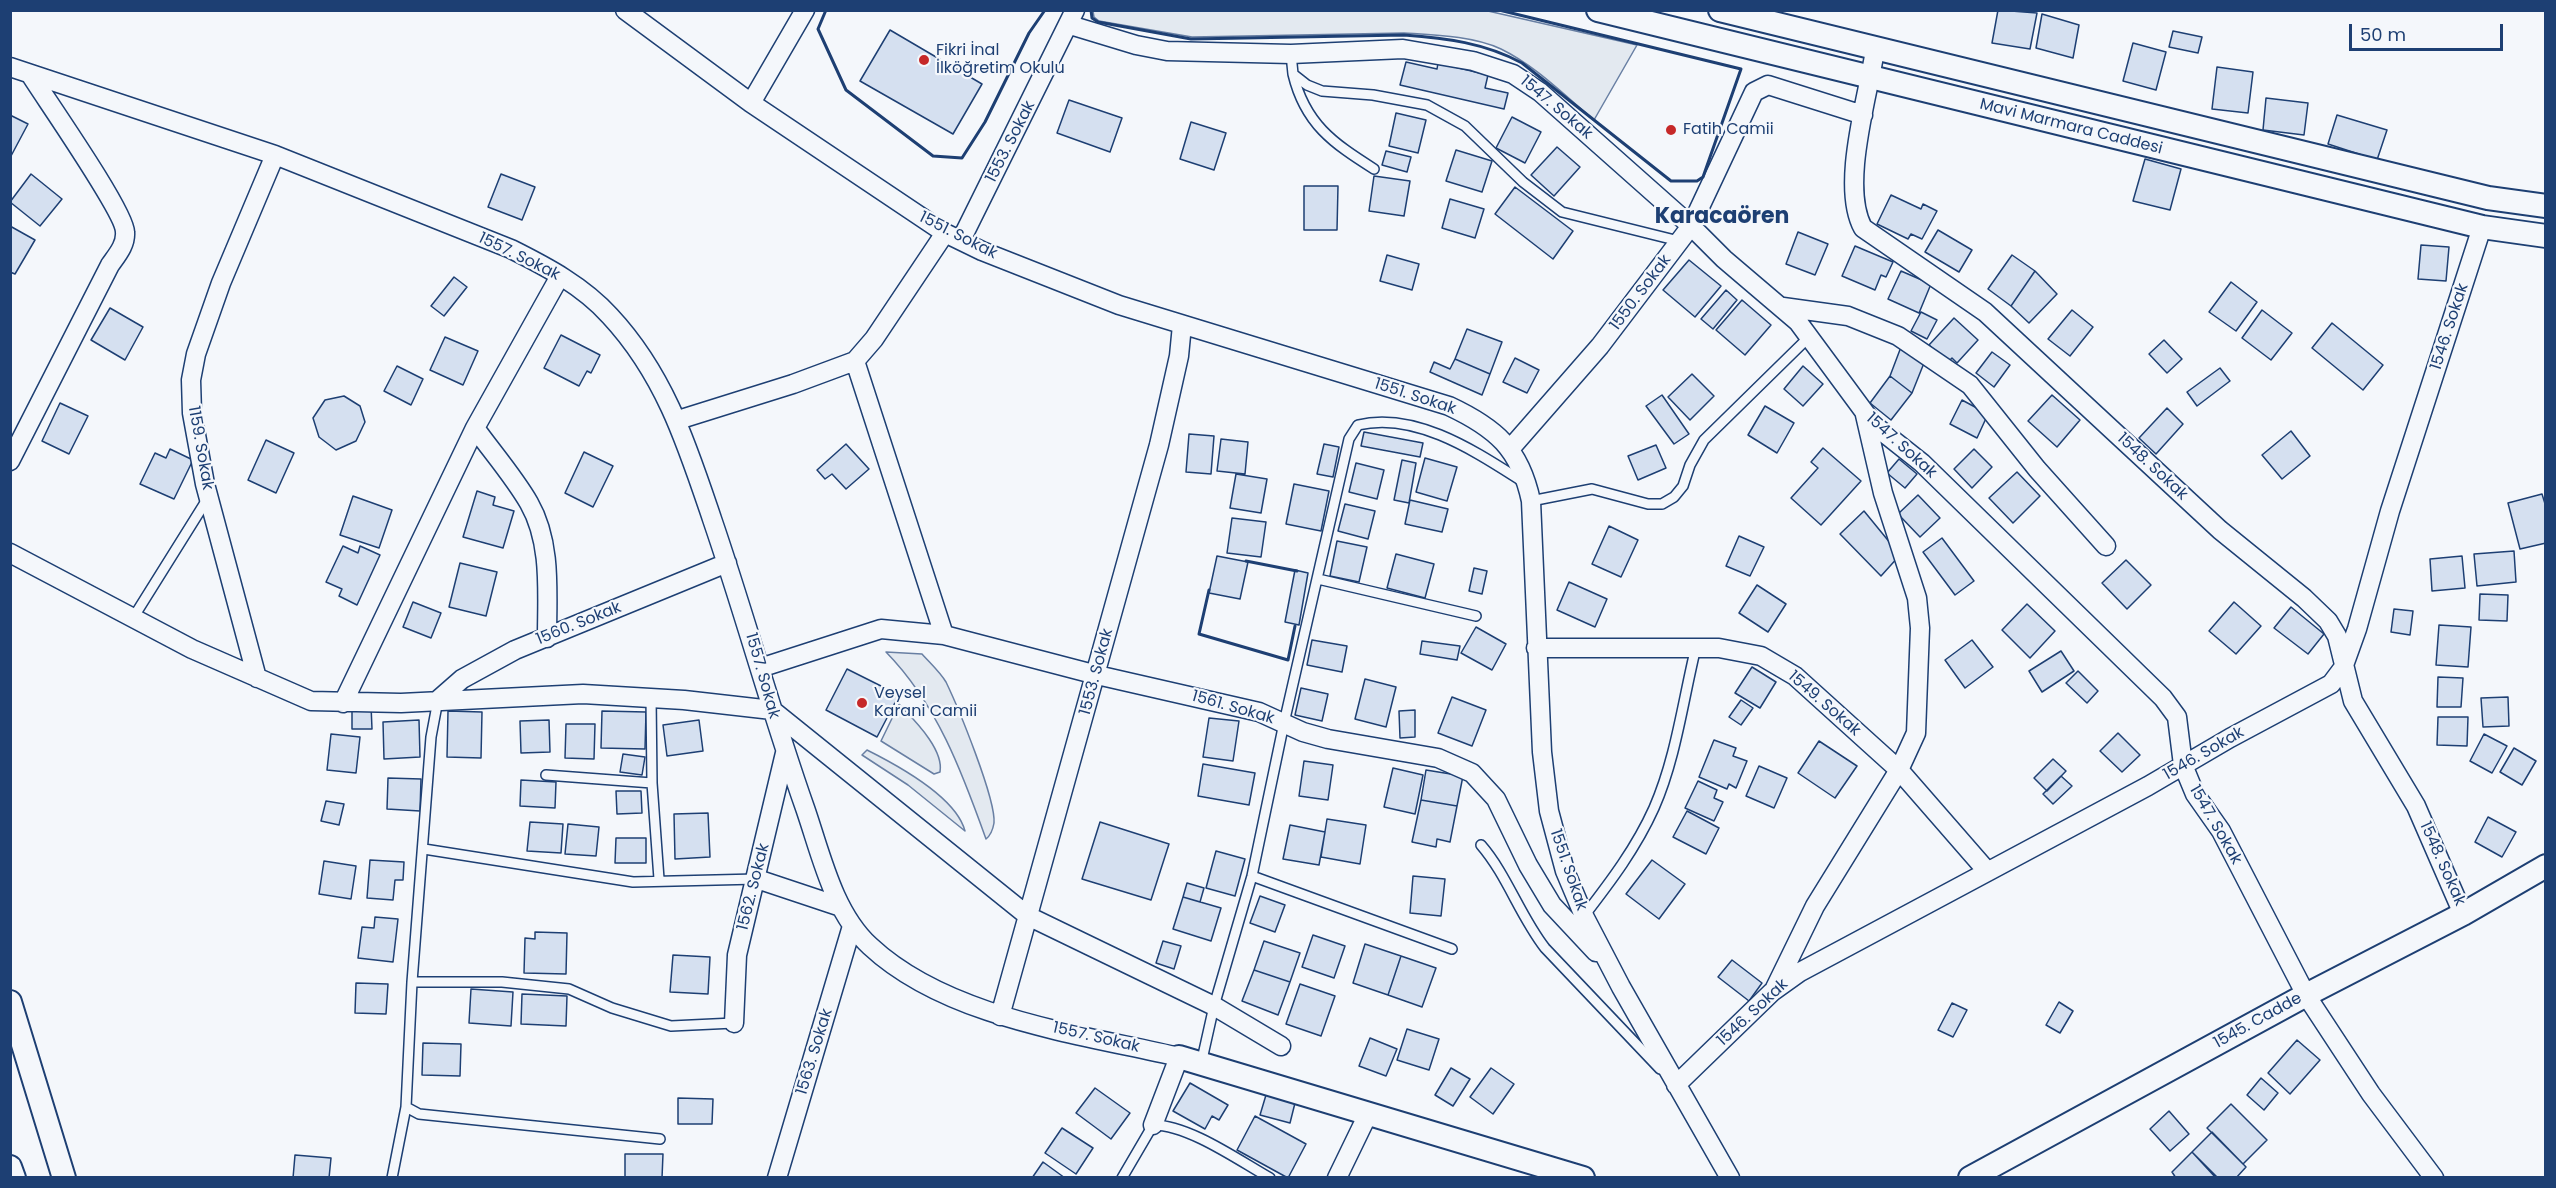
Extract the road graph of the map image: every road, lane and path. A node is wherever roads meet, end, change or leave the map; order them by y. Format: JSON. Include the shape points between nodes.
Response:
{"nodes":[{"id":1,"x":625,"y":10,"type":"edge"},
{"id":2,"x":805,"y":10,"type":"edge"},
{"id":3,"x":1598,"y":10,"type":"edge"},
{"id":4,"x":1720,"y":10,"type":"edge"},
{"id":5,"x":1072,"y":18,"type":"edge"},
{"id":6,"x":1875,"y":50,"type":"junction"},
{"id":7,"x":1291,"y":54,"type":"junction"},
{"id":8,"x":10,"y":67,"type":"edge"},
{"id":9,"x":30,"y":74,"type":"junction"},
{"id":10,"x":1293,"y":74,"type":"junction"},
{"id":11,"x":1871,"y":79,"type":"junction"},
{"id":12,"x":751,"y":103,"type":"junction"},
{"id":13,"x":1863,"y":115,"type":"junction"},
{"id":14,"x":274,"y":155,"type":"junction"},
{"id":15,"x":1374,"y":169,"type":"dead end"},
{"id":16,"x":2546,"y":206,"type":"edge"},
{"id":17,"x":1691,"y":226,"type":"junction"},
{"id":18,"x":2482,"y":227,"type":"junction"},
{"id":19,"x":2546,"y":236,"type":"edge"},
{"id":20,"x":953,"y":237,"type":"junction"},
{"id":21,"x":1680,"y":241,"type":"junction"},
{"id":22,"x":560,"y":276,"type":"junction"},
{"id":23,"x":1783,"y":307,"type":"junction"},
{"id":24,"x":1182,"y":325,"type":"junction"},
{"id":25,"x":1810,"y":336,"type":"junction"},
{"id":26,"x":855,"y":361,"type":"junction"},
{"id":27,"x":1864,"y":414,"type":"junction"},
{"id":28,"x":678,"y":420,"type":"junction"},
{"id":29,"x":475,"y":428,"type":"junction"},
{"id":30,"x":1510,"y":449,"type":"junction"},
{"id":31,"x":10,"y":461,"type":"edge"},
{"id":32,"x":1529,"y":493,"type":"junction"},
{"id":33,"x":209,"y":497,"type":"junction"},
{"id":34,"x":2106,"y":546,"type":"dead end"},
{"id":35,"x":10,"y":554,"type":"edge"},
{"id":36,"x":727,"y":563,"type":"junction"},
{"id":37,"x":1318,"y":579,"type":"junction"},
{"id":38,"x":1476,"y":616,"type":"dead end"},
{"id":39,"x":133,"y":618,"type":"junction"},
{"id":40,"x":945,"y":635,"type":"junction"},
{"id":41,"x":547,"y":638,"type":"junction"},
{"id":42,"x":1696,"y":647,"type":"junction"},
{"id":43,"x":1536,"y":648,"type":"junction"},
{"id":44,"x":760,"y":668,"type":"junction"},
{"id":45,"x":2343,"y":668,"type":"junction"},
{"id":46,"x":1097,"y":675,"type":"junction"},
{"id":47,"x":256,"y":678,"type":"junction"},
{"id":48,"x":651,"y":697,"type":"junction"},
{"id":49,"x":438,"y":700,"type":"junction"},
{"id":50,"x":343,"y":703,"type":"junction"},
{"id":51,"x":772,"y":710,"type":"junction"},
{"id":52,"x":1284,"y":723,"type":"junction"},
{"id":53,"x":785,"y":751,"type":"junction"},
{"id":54,"x":2183,"y":765,"type":"junction"},
{"id":55,"x":1899,"y":770,"type":"junction"},
{"id":56,"x":546,"y":775,"type":"dead end"},
{"id":57,"x":652,"y":783,"type":"junction"},
{"id":58,"x":1480,"y":845,"type":"dead end"},
{"id":59,"x":424,"y":849,"type":"junction"},
{"id":60,"x":2546,"y":866,"type":"edge"},
{"id":61,"x":1987,"y":871,"type":"junction"},
{"id":62,"x":1252,"y":876,"type":"junction"},
{"id":63,"x":659,"y":879,"type":"junction"},
{"id":64,"x":757,"y":879,"type":"junction"},
{"id":65,"x":841,"y":907,"type":"junction"},
{"id":66,"x":2463,"y":914,"type":"junction"},
{"id":67,"x":1028,"y":916,"type":"junction"},
{"id":68,"x":1584,"y":916,"type":"junction"},
{"id":69,"x":852,"y":926,"type":"junction"},
{"id":70,"x":1452,"y":949,"type":"dead end"},
{"id":71,"x":1610,"y":965,"type":"junction"},
{"id":72,"x":412,"y":982,"type":"junction"},
{"id":73,"x":1772,"y":992,"type":"junction"},
{"id":74,"x":2306,"y":994,"type":"junction"},
{"id":75,"x":10,"y":1002,"type":"edge"},
{"id":76,"x":1214,"y":1006,"type":"junction"},
{"id":77,"x":1000,"y":1016,"type":"junction"},
{"id":78,"x":734,"y":1023,"type":"joint"},
{"id":79,"x":1281,"y":1046,"type":"dead end"},
{"id":80,"x":1179,"y":1057,"type":"junction"},
{"id":81,"x":1201,"y":1064,"type":"junction"},
{"id":82,"x":1676,"y":1085,"type":"junction"},
{"id":83,"x":406,"y":1107,"type":"junction"},
{"id":84,"x":1368,"y":1114,"type":"junction"},
{"id":85,"x":1153,"y":1125,"type":"junction"},
{"id":86,"x":660,"y":1139,"type":"dead end"},
{"id":87,"x":10,"y":1167,"type":"edge"},
{"id":88,"x":14,"y":1178,"type":"edge"},
{"id":89,"x":64,"y":1178,"type":"edge"},
{"id":90,"x":392,"y":1178,"type":"edge"},
{"id":91,"x":777,"y":1178,"type":"edge"},
{"id":92,"x":1122,"y":1178,"type":"edge"},
{"id":93,"x":1270,"y":1178,"type":"edge"},
{"id":94,"x":1337,"y":1178,"type":"edge"},
{"id":95,"x":1584,"y":1178,"type":"edge"},
{"id":96,"x":1730,"y":1178,"type":"edge"},
{"id":97,"x":1970,"y":1178,"type":"edge"},
{"id":98,"x":2434,"y":1178,"type":"edge"}],
"edges":[{"from":1,"to":12,"type":"street","name":"1551. Sokak"},
{"from":2,"to":12,"type":"street"},
{"from":3,"to":11,"type":"street","name":"Mavi Marmara Caddesi"},
{"from":4,"to":6,"type":"street"},
{"from":5,"to":7,"type":"street","name":"1547. Sokak","via":[[1136,45],[1167,51]]},
{"from":5,"to":20,"type":"street","name":"1553. Sokak"},
{"from":6,"to":11,"type":"street","name":"1548. Sokak"},
{"from":6,"to":16,"type":"street","via":[[2488,198]]},
{"from":7,"to":10,"type":"lane"},
{"from":7,"to":17,"type":"street","name":"1547. Sokak","via":[[1403,49],[1501,68],[1540,92]]},
{"from":8,"to":9,"type":"street","name":"1557. Sokak"},
{"from":9,"to":14,"type":"street","name":"1557. Sokak"},
{"from":9,"to":31,"type":"street","via":[[126,229],[124,243]]},
{"from":10,"to":15,"type":"lane","via":[[1307,112],[1322,132]]},
{"from":10,"to":21,"type":"lane","via":[[1322,91],[1427,105],[1465,126],[1523,182],[1562,212]]},
{"from":11,"to":13,"type":"street","name":"1548. Sokak"},
{"from":11,"to":18,"type":"street","name":"Mavi Marmara Caddesi"},
{"from":12,"to":20,"type":"street","name":"1551. Sokak"},
{"from":13,"to":17,"type":"street","name":"1550. Sokak","via":[[1768,85],[1761,88],[1747,103]]},
{"from":13,"to":45,"type":"street","name":"1548. Sokak","via":[[1853,188],[1857,217],[1863,228],[1985,312],[2220,530],[2304,598],[2328,621],[2337,636]]},
{"from":14,"to":22,"type":"street","name":"1557. Sokak","via":[[511,249]]},
{"from":14,"to":33,"type":"street","name":"1159. Sokak","via":[[221,283],[191,380],[192,413]]},
{"from":17,"to":21,"type":"street","name":"1550. Sokak"},
{"from":17,"to":23,"type":"street","name":"1547. Sokak","via":[[1731,266]]},
{"from":18,"to":19,"type":"street","name":"Mavi Marmara Caddesi"},
{"from":18,"to":45,"type":"street","name":"1546. Sokak"},
{"from":20,"to":24,"type":"street","name":"1551. Sokak","via":[[1119,305]]},
{"from":20,"to":26,"type":"street","name":"1553. Sokak"},
{"from":21,"to":30,"type":"street","name":"1550. Sokak","via":[[1600,346]]},
{"from":22,"to":28,"type":"street","name":"1557. Sokak","via":[[588,294],[610,316],[650,368]]},
{"from":22,"to":29,"type":"street"},
{"from":23,"to":25,"type":"street","name":"1547. Sokak"},
{"from":23,"to":34,"type":"street","via":[[1848,316],[1898,336],[1970,385],[2037,469]]},
{"from":24,"to":30,"type":"street","name":"1551. Sokak","via":[[1449,406],[1481,421]]},
{"from":24,"to":46,"type":"street","name":"1553. Sokak","via":[[1162,434]]},
{"from":25,"to":27,"type":"street","name":"1547. Sokak"},
{"from":25,"to":32,"type":"lane","via":[[1704,440],[1683,486],[1662,504],[1592,489]]},
{"from":26,"to":28,"type":"street","name":"1553. Sokak"},
{"from":26,"to":40,"type":"street"},
{"from":27,"to":54,"type":"street","name":"1547. Sokak","via":[[1922,463],[2163,698],[2177,717]]},
{"from":27,"to":55,"type":"street","via":[[1883,493],[1917,598],[1920,628],[1916,733]]},
{"from":28,"to":36,"type":"street","name":"1557. Sokak"},
{"from":29,"to":41,"type":"street","via":[[530,504],[544,545]]},
{"from":29,"to":50,"type":"street"},
{"from":30,"to":32,"type":"street","name":"1551. Sokak"},
{"from":32,"to":37,"type":"lane","via":[[1472,451],[1420,428],[1371,422],[1358,425],[1349,439]]},
{"from":32,"to":43,"type":"street","name":"1551. Sokak"},
{"from":33,"to":39,"type":"lane"},
{"from":33,"to":47,"type":"street","name":"1159. Sokak"},
{"from":35,"to":39,"type":"street"},
{"from":36,"to":41,"type":"street","name":"1560. Sokak"},
{"from":36,"to":44,"type":"street","name":"1557. Sokak"},
{"from":37,"to":38,"type":"lane"},
{"from":37,"to":52,"type":"lane"},
{"from":39,"to":47,"type":"street"},
{"from":40,"to":44,"type":"street","name":"1561. Sokak","via":[[881,629]]},
{"from":40,"to":46,"type":"street","name":"1561. Sokak"},
{"from":41,"to":49,"type":"street","name":"1560. Sokak","via":[[482,667]]},
{"from":42,"to":43,"type":"street","name":"1549. Sokak"},
{"from":42,"to":55,"type":"street","name":"1549. Sokak","via":[[1742,651],[1778,664]]},
{"from":42,"to":68,"type":"lane","via":[[1667,773],[1654,808],[1623,866]]},
{"from":43,"to":68,"type":"street","name":"1551. Sokak","via":[[1549,811],[1565,871]]},
{"from":44,"to":51,"type":"street","name":"1557. Sokak"},
{"from":45,"to":54,"type":"street","name":"1546. Sokak","via":[[2331,684],[2312,696]]},
{"from":45,"to":66,"type":"street","name":"1548. Sokak","via":[[2353,700],[2416,806]]},
{"from":46,"to":52,"type":"street","name":"1561. Sokak","via":[[1259,712]]},
{"from":46,"to":67,"type":"street","name":"1553. Sokak"},
{"from":47,"to":50,"type":"street","via":[[299,698],[325,704]]},
{"from":48,"to":49,"type":"street","via":[[583,694]]},
{"from":48,"to":51,"type":"street"},
{"from":48,"to":57,"type":"lane"},
{"from":49,"to":50,"type":"street"},
{"from":49,"to":59,"type":"lane","via":[[431,737]]},
{"from":51,"to":53,"type":"street","name":"1557. Sokak"},
{"from":51,"to":67,"type":"street"},
{"from":52,"to":62,"type":"lane"},
{"from":52,"to":71,"type":"street","name":"1561. Sokak","via":[[1328,739],[1438,758],[1472,773],[1496,799],[1552,905]]},
{"from":53,"to":64,"type":"street","name":"1562. Sokak"},
{"from":53,"to":65,"type":"street","name":"1557. Sokak"},
{"from":54,"to":61,"type":"street","name":"1546. Sokak"},
{"from":54,"to":74,"type":"street","name":"1547. Sokak","via":[[2195,794],[2221,831]]},
{"from":55,"to":61,"type":"street","name":"1549. Sokak"},
{"from":55,"to":73,"type":"street","via":[[1815,906]]},
{"from":56,"to":57,"type":"lane"},
{"from":57,"to":63,"type":"lane"},
{"from":58,"to":82,"type":"lane","via":[[1545,948]]},
{"from":59,"to":63,"type":"lane","via":[[633,882]]},
{"from":59,"to":72,"type":"lane"},
{"from":60,"to":66,"type":"street","name":"1545. Cadde"},
{"from":61,"to":73,"type":"street","name":"1546. Sokak","via":[[1800,972]]},
{"from":62,"to":70,"type":"lane"},
{"from":62,"to":76,"type":"lane"},
{"from":63,"to":64,"type":"lane"},
{"from":64,"to":65,"type":"street"},
{"from":64,"to":78,"type":"street","name":"1562. Sokak","via":[[737,955]]},
{"from":65,"to":69,"type":"street","name":"1557. Sokak"},
{"from":66,"to":74,"type":"street","name":"1545. Cadde"},
{"from":67,"to":76,"type":"street"},
{"from":67,"to":77,"type":"street","name":"1553. Sokak"},
{"from":68,"to":71,"type":"street","name":"1551. Sokak"},
{"from":69,"to":77,"type":"street","name":"1557. Sokak","via":[[892,963],[940,992]]},
{"from":69,"to":91,"type":"street","name":"1563. Sokak"},
{"from":71,"to":82,"type":"street","name":"1551. Sokak"},
{"from":72,"to":78,"type":"lane","via":[[502,982],[569,989],[612,1008],[671,1026]]},
{"from":72,"to":83,"type":"lane"},
{"from":73,"to":82,"type":"street","name":"1546. Sokak"},
{"from":74,"to":97,"type":"street","name":"1545. Cadde"},
{"from":74,"to":98,"type":"street","name":"1547. Sokak","via":[[2371,1094]]},
{"from":75,"to":89,"type":"street"},
{"from":76,"to":79,"type":"street"},
{"from":76,"to":81,"type":"lane"},
{"from":77,"to":80,"type":"street","name":"1557. Sokak"},
{"from":80,"to":81,"type":"street","name":"1557. Sokak"},
{"from":80,"to":85,"type":"street"},
{"from":81,"to":84,"type":"street","name":"1557. Sokak"},
{"from":82,"to":96,"type":"street","name":"1551. Sokak"},
{"from":83,"to":86,"type":"lane","via":[[419,1114]]},
{"from":83,"to":90,"type":"lane"},
{"from":84,"to":94,"type":"street"},
{"from":84,"to":95,"type":"street","name":"1557. Sokak"},
{"from":85,"to":92,"type":"lane"},
{"from":85,"to":93,"type":"lane","via":[[1176,1129]]},
{"from":87,"to":88,"type":"street"}]}
